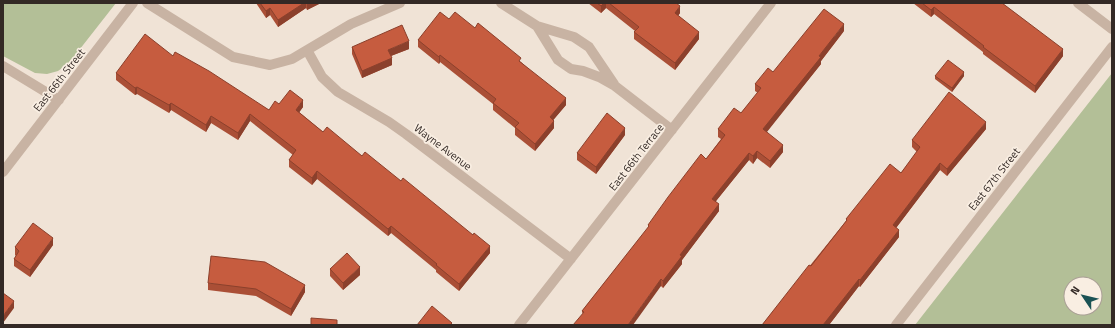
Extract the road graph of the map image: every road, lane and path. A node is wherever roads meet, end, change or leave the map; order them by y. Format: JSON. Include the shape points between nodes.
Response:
{"nodes":[{"id":1,"x":133,"y":3,"type":"edge"},
{"id":2,"x":147,"y":3,"type":"edge"},
{"id":3,"x":400,"y":3,"type":"edge"},
{"id":4,"x":501,"y":3,"type":"edge"},
{"id":5,"x":771,"y":3,"type":"edge"},
{"id":6,"x":1078,"y":3,"type":"edge"},
{"id":7,"x":537,"y":26,"type":"junction"},
{"id":8,"x":1112,"y":30,"type":"edge"},
{"id":9,"x":1112,"y":47,"type":"edge"},
{"id":10,"x":308,"y":50,"type":"junction"},
{"id":11,"x":3,"y":66,"type":"edge"},
{"id":12,"x":615,"y":86,"type":"junction"},
{"id":13,"x":59,"y":100,"type":"junction"},
{"id":14,"x":672,"y":130,"type":"junction"},
{"id":15,"x":3,"y":172,"type":"edge"},
{"id":16,"x":571,"y":259,"type":"junction"},
{"id":17,"x":519,"y":325,"type":"edge"},
{"id":18,"x":896,"y":325,"type":"edge"}],
"edges":[{"from":1,"to":13,"type":"street","name":"East 66th Street"},
{"from":2,"to":10,"type":"street","via":[[232,57],[270,65],[292,59]]},
{"from":3,"to":10,"type":"street","via":[[350,24]]},
{"from":4,"to":7,"type":"street"},
{"from":5,"to":14,"type":"street","name":"East 66th Terrace"},
{"from":6,"to":8,"type":"street"},
{"from":7,"to":12,"type":"street","via":[[558,60],[571,69],[599,77]]},
{"from":7,"to":12,"type":"street","via":[[574,37],[589,47]]},
{"from":9,"to":18,"type":"street","name":"East 67th Street"},
{"from":10,"to":16,"type":"street","name":"Wayne Avenue","via":[[322,77],[338,92],[406,134]]},
{"from":11,"to":13,"type":"street"},
{"from":12,"to":14,"type":"street"},
{"from":13,"to":15,"type":"street","name":"East 66th Street"},
{"from":14,"to":16,"type":"street","name":"East 66th Terrace"},
{"from":16,"to":17,"type":"street","name":"East 66th Terrace"}]}
